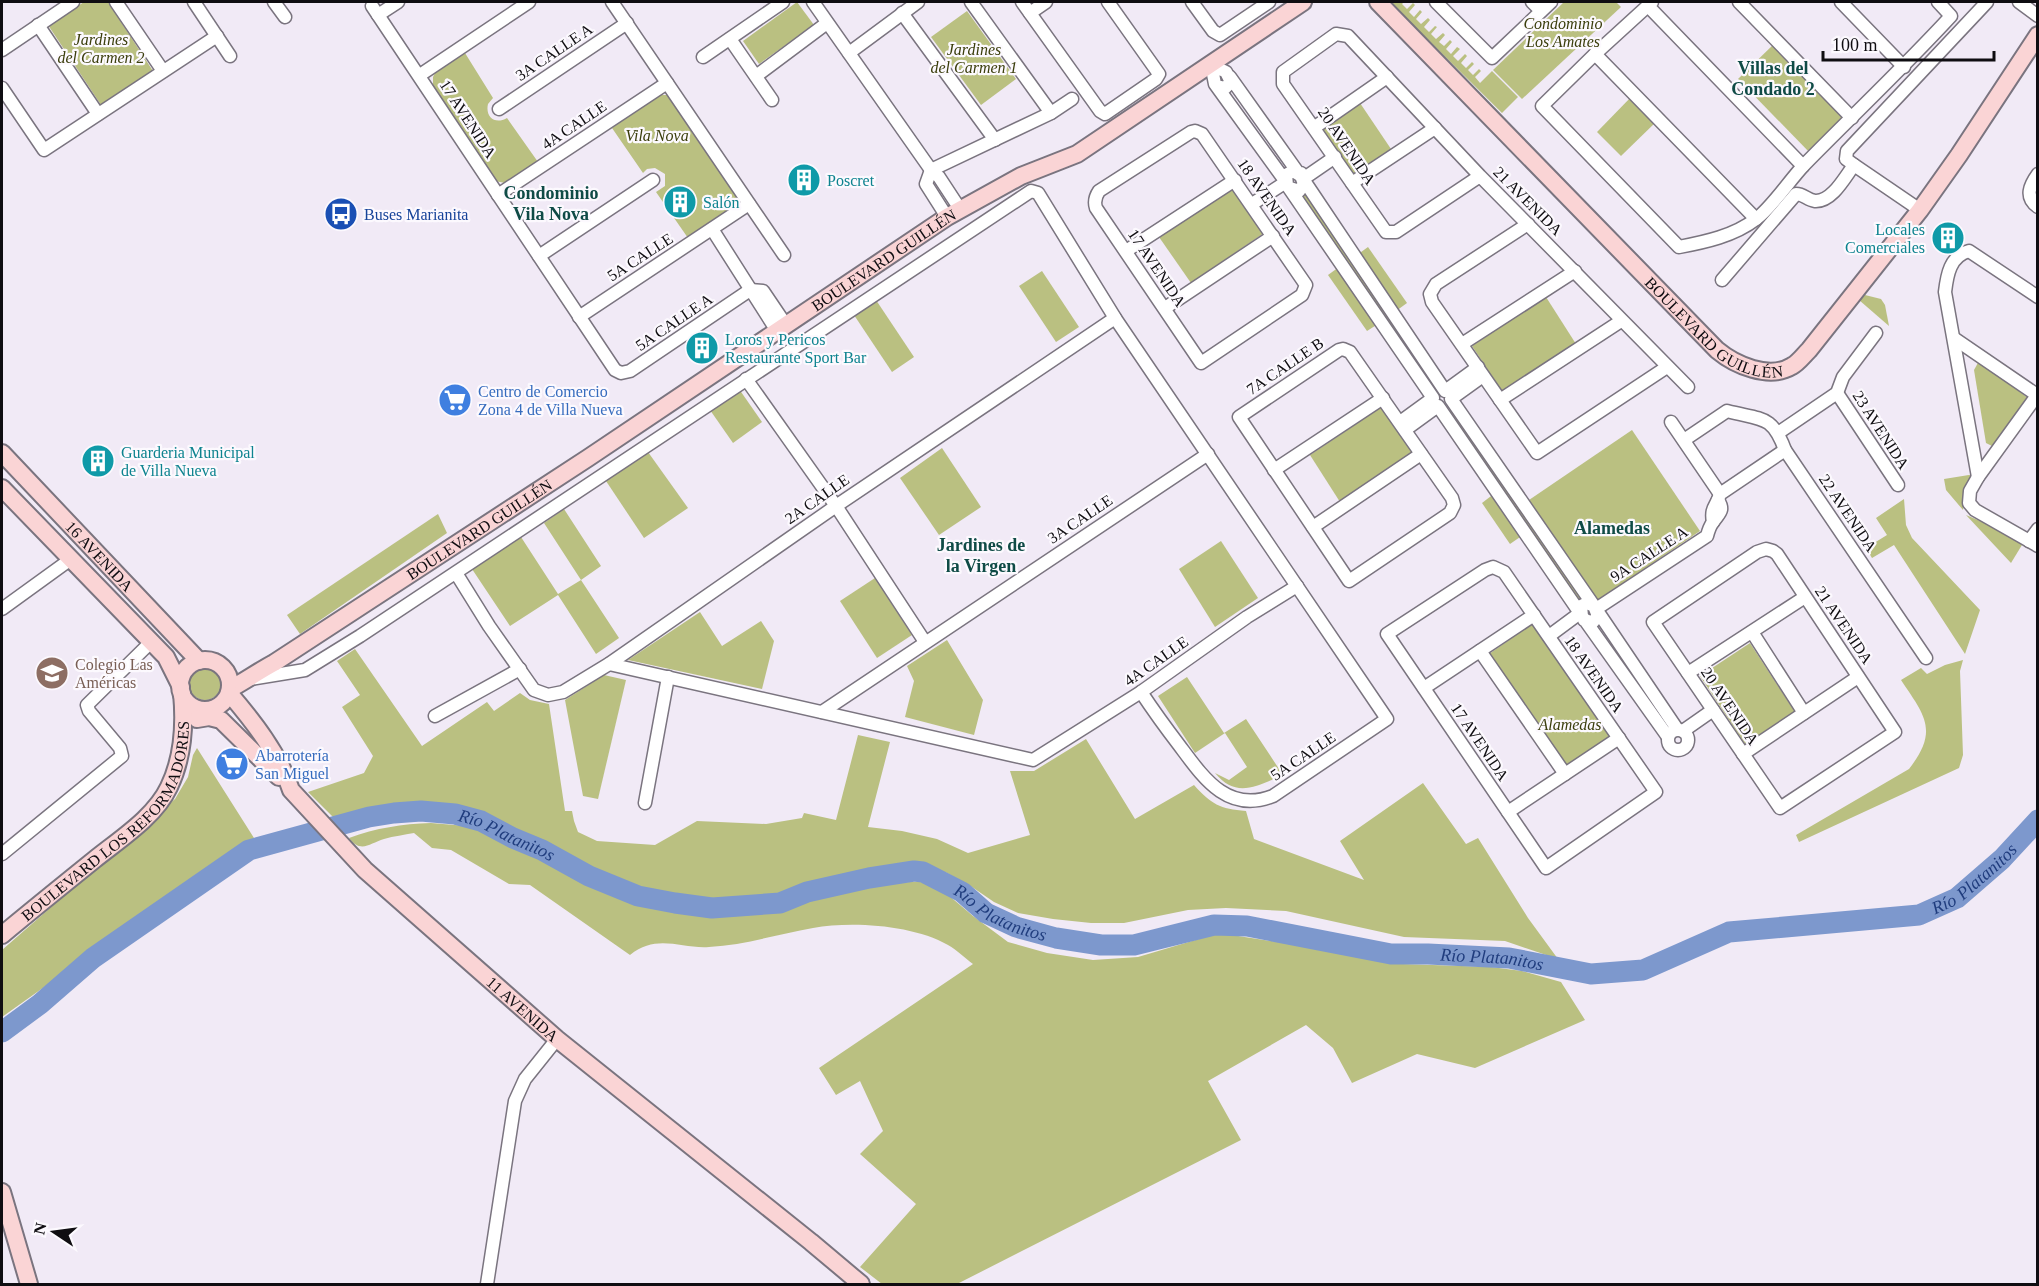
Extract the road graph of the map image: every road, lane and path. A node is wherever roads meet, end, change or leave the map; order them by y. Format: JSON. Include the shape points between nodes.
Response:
{"nodes":[{"id":1,"x":73,"y":2,"type":"edge"},
{"id":2,"x":116,"y":2,"type":"edge"},
{"id":3,"x":194,"y":2,"type":"edge"},
{"id":4,"x":274,"y":2,"type":"edge"},
{"id":5,"x":398,"y":2,"type":"edge"},
{"id":6,"x":529,"y":2,"type":"edge"},
{"id":7,"x":612,"y":2,"type":"edge"},
{"id":8,"x":783,"y":2,"type":"edge"},
{"id":9,"x":813,"y":2,"type":"edge"},
{"id":10,"x":918,"y":2,"type":"edge"},
{"id":11,"x":971,"y":2,"type":"edge"},
{"id":12,"x":1022,"y":2,"type":"edge"},
{"id":13,"x":1046,"y":2,"type":"edge"},
{"id":14,"x":1108,"y":2,"type":"edge"},
{"id":15,"x":1192,"y":2,"type":"edge"},
{"id":16,"x":1269,"y":2,"type":"edge"},
{"id":17,"x":1303,"y":2,"type":"edge"},
{"id":18,"x":1378,"y":2,"type":"edge"},
{"id":19,"x":1436,"y":2,"type":"edge"},
{"id":20,"x":1532,"y":2,"type":"edge"},
{"id":21,"x":1551,"y":2,"type":"edge"},
{"id":22,"x":1739,"y":2,"type":"edge"},
{"id":23,"x":1841,"y":2,"type":"edge"},
{"id":24,"x":1938,"y":2,"type":"edge"},
{"id":25,"x":1987,"y":2,"type":"edge"},
{"id":26,"x":2019,"y":2,"type":"edge"},
{"id":27,"x":1650,"y":4,"type":"edge"},
{"id":28,"x":1541,"y":11,"type":"junction"},
{"id":29,"x":902,"y":13,"type":"junction"},
{"id":30,"x":1030,"y":13,"type":"junction"},
{"id":31,"x":2037,"y":16,"type":"edge"},
{"id":32,"x":285,"y":17,"type":"dead end"},
{"id":33,"x":627,"y":23,"type":"junction"},
{"id":34,"x":827,"y":23,"type":"junction"},
{"id":35,"x":38,"y":25,"type":"junction"},
{"id":36,"x":2037,"y":35,"type":"edge"},
{"id":37,"x":217,"y":36,"type":"junction"},
{"id":38,"x":730,"y":39,"type":"junction"},
{"id":39,"x":2,"y":50,"type":"edge"},
{"id":40,"x":849,"y":53,"type":"junction"},
{"id":41,"x":1594,"y":54,"type":"junction"},
{"id":42,"x":1226,"y":55,"type":"junction"},
{"id":43,"x":230,"y":56,"type":"dead end"},
{"id":44,"x":703,"y":57,"type":"dead end"},
{"id":45,"x":1904,"y":67,"type":"junction"},
{"id":46,"x":163,"y":71,"type":"junction"},
{"id":47,"x":420,"y":75,"type":"junction"},
{"id":48,"x":1195,"y":75,"type":"junction"},
{"id":49,"x":1228,"y":75,"type":"junction"},
{"id":50,"x":756,"y":76,"type":"junction"},
{"id":51,"x":1387,"y":77,"type":"junction"},
{"id":52,"x":667,"y":83,"type":"junction"},
{"id":53,"x":1216,"y":84,"type":"junction"},
{"id":54,"x":1283,"y":84,"type":"joint"},
{"id":55,"x":2,"y":88,"type":"edge"},
{"id":56,"x":1072,"y":99,"type":"dead end"},
{"id":57,"x":772,"y":100,"type":"dead end"},
{"id":58,"x":499,"y":108,"type":"dead end"},
{"id":59,"x":1051,"y":113,"type":"junction"},
{"id":60,"x":98,"y":114,"type":"junction"},
{"id":61,"x":1852,"y":118,"type":"junction"},
{"id":62,"x":1315,"y":127,"type":"junction"},
{"id":63,"x":1435,"y":128,"type":"junction"},
{"id":64,"x":995,"y":140,"type":"junction"},
{"id":65,"x":1333,"y":155,"type":"junction"},
{"id":66,"x":1854,"y":165,"type":"junction"},
{"id":67,"x":1803,"y":166,"type":"junction"},
{"id":68,"x":931,"y":170,"type":"junction"},
{"id":69,"x":2037,"y":174,"type":"edge"},
{"id":70,"x":1480,"y":176,"type":"junction"},
{"id":71,"x":1301,"y":177,"type":"junction"},
{"id":72,"x":653,"y":180,"type":"dead end"},
{"id":73,"x":1235,"y":180,"type":"junction"},
{"id":74,"x":1352,"y":183,"type":"junction"},
{"id":75,"x":1288,"y":185,"type":"junction"},
{"id":76,"x":1099,"y":191,"type":"joint"},
{"id":77,"x":498,"y":195,"type":"junction"},
{"id":78,"x":749,"y":204,"type":"junction"},
{"id":79,"x":2037,"y":207,"type":"edge"},
{"id":80,"x":1254,"y":208,"type":"junction"},
{"id":81,"x":1920,"y":210,"type":"junction"},
{"id":82,"x":953,"y":213,"type":"junction"},
{"id":83,"x":1756,"y":219,"type":"junction"},
{"id":84,"x":1528,"y":224,"type":"junction"},
{"id":85,"x":712,"y":229,"type":"junction"},
{"id":86,"x":1273,"y":236,"type":"junction"},
{"id":87,"x":1126,"y":251,"type":"junction"},
{"id":88,"x":784,"y":255,"type":"dead end"},
{"id":89,"x":539,"y":256,"type":"junction"},
{"id":90,"x":1575,"y":271,"type":"junction"},
{"id":91,"x":1722,"y":280,"type":"dead end"},
{"id":92,"x":756,"y":291,"type":"junction"},
{"id":93,"x":2037,"y":297,"type":"edge"},
{"id":94,"x":1165,"y":308,"type":"junction"},
{"id":95,"x":579,"y":317,"type":"junction"},
{"id":96,"x":1115,"y":318,"type":"junction"},
{"id":97,"x":1621,"y":321,"type":"junction"},
{"id":98,"x":781,"y":328,"type":"junction"},
{"id":99,"x":1875,"y":333,"type":"dead end"},
{"id":100,"x":1955,"y":339,"type":"junction"},
{"id":101,"x":1462,"y":344,"type":"junction"},
{"id":102,"x":1200,"y":363,"type":"joint"},
{"id":103,"x":1667,"y":367,"type":"junction"},
{"id":104,"x":615,"y":370,"type":"joint"},
{"id":105,"x":1480,"y":372,"type":"junction"},
{"id":106,"x":746,"y":379,"type":"junction"},
{"id":107,"x":1688,"y":387,"type":"dead end"},
{"id":108,"x":1837,"y":393,"type":"junction"},
{"id":109,"x":1448,"y":395,"type":"junction"},
{"id":110,"x":2037,"y":395,"type":"edge"},
{"id":111,"x":1383,"y":398,"type":"junction"},
{"id":112,"x":1500,"y":400,"type":"junction"},
{"id":113,"x":1435,"y":402,"type":"junction"},
{"id":114,"x":1671,"y":422,"type":"dead end"},
{"id":115,"x":1402,"y":426,"type":"junction"},
{"id":116,"x":1778,"y":433,"type":"junction"},
{"id":117,"x":1684,"y":440,"type":"junction"},
{"id":118,"x":1785,"y":450,"type":"junction"},
{"id":119,"x":2,"y":453,"type":"edge"},
{"id":120,"x":1208,"y":454,"type":"junction"},
{"id":121,"x":1421,"y":454,"type":"junction"},
{"id":122,"x":1274,"y":470,"type":"junction"},
{"id":123,"x":1978,"y":477,"type":"junction"},
{"id":124,"x":1898,"y":485,"type":"dead end"},
{"id":125,"x":2,"y":488,"type":"edge"},
{"id":126,"x":1719,"y":497,"type":"junction"},
{"id":127,"x":836,"y":506,"type":"junction"},
{"id":128,"x":1313,"y":526,"type":"junction"},
{"id":129,"x":2037,"y":529,"type":"edge"},
{"id":130,"x":2033,"y":544,"type":"edge"},
{"id":131,"x":71,"y":559,"type":"junction"},
{"id":132,"x":456,"y":573,"type":"junction"},
{"id":133,"x":1297,"y":586,"type":"junction"},
{"id":134,"x":1806,"y":597,"type":"junction"},
{"id":135,"x":2,"y":609,"type":"edge"},
{"id":136,"x":1596,"y":609,"type":"junction"},
{"id":137,"x":1534,"y":615,"type":"junction"},
{"id":138,"x":1582,"y":616,"type":"junction"},
{"id":139,"x":1653,"y":622,"type":"joint"},
{"id":140,"x":1752,"y":632,"type":"junction"},
{"id":141,"x":1387,"y":634,"type":"joint"},
{"id":142,"x":1551,"y":640,"type":"junction"},
{"id":143,"x":152,"y":642,"type":"junction"},
{"id":144,"x":925,"y":642,"type":"junction"},
{"id":145,"x":1480,"y":651,"type":"junction"},
{"id":146,"x":1926,"y":658,"type":"dead end"},
{"id":147,"x":207,"y":661,"type":"junction"},
{"id":148,"x":609,"y":663,"type":"junction"},
{"id":149,"x":278,"y":669,"type":"junction"},
{"id":150,"x":520,"y":669,"type":"junction"},
{"id":151,"x":1688,"y":673,"type":"junction"},
{"id":152,"x":254,"y":675,"type":"junction"},
{"id":153,"x":1858,"y":677,"type":"junction"},
{"id":154,"x":668,"y":678,"type":"junction"},
{"id":155,"x":1424,"y":688,"type":"junction"},
{"id":156,"x":181,"y":690,"type":"junction"},
{"id":157,"x":229,"y":691,"type":"junction"},
{"id":158,"x":1140,"y":692,"type":"junction"},
{"id":159,"x":822,"y":712,"type":"junction"},
{"id":160,"x":1715,"y":713,"type":"junction"},
{"id":161,"x":1804,"y":713,"type":"junction"},
{"id":162,"x":435,"y":716,"type":"dead end"},
{"id":163,"x":183,"y":731,"type":"junction"},
{"id":164,"x":1679,"y":733,"type":"junction"},
{"id":165,"x":1619,"y":738,"type":"junction"},
{"id":166,"x":1743,"y":754,"type":"junction"},
{"id":167,"x":1565,"y":774,"type":"junction"},
{"id":168,"x":291,"y":790,"type":"junction"},
{"id":169,"x":645,"y":803,"type":"dead end"},
{"id":170,"x":1780,"y":808,"type":"joint"},
{"id":171,"x":1508,"y":812,"type":"junction"},
{"id":172,"x":2,"y":854,"type":"edge"},
{"id":173,"x":1546,"y":868,"type":"joint"},
{"id":174,"x":2,"y":935,"type":"edge"},
{"id":175,"x":557,"y":1039,"type":"junction"},
{"id":176,"x":2,"y":1192,"type":"edge"},
{"id":177,"x":29,"y":1284,"type":"edge"},
{"id":178,"x":487,"y":1284,"type":"edge"},
{"id":179,"x":861,"y":1284,"type":"edge"}],
"edges":[{"from":1,"to":35,"type":"street"},
{"from":2,"to":46,"type":"street"},
{"from":3,"to":37,"type":"street"},
{"from":4,"to":32,"type":"street"},
{"from":5,"to":47,"type":"street","name":"17 AVENIDA","via":[[375,11]]},
{"from":6,"to":47,"type":"street"},
{"from":7,"to":33,"type":"street"},
{"from":8,"to":38,"type":"street"},
{"from":9,"to":34,"type":"street"},
{"from":10,"to":29,"type":"street"},
{"from":11,"to":59,"type":"street"},
{"from":12,"to":30,"type":"street"},
{"from":13,"to":30,"type":"street"},
{"from":14,"to":30,"type":"street","via":[[1159,74],[1109,113],[1102,114]]},
{"from":15,"to":16,"type":"street","via":[[1220,35]]},
{"from":17,"to":42,"type":"main road","name":"BOULEVARD GUILLÉN"},
{"from":18,"to":81,"type":"main road","name":"BOULEVARD GUILLÉN","via":[[1717,350],[1744,366],[1775,371],[1800,360]]},
{"from":19,"to":28,"type":"street","via":[[1492,58]]},
{"from":20,"to":28,"type":"street"},
{"from":21,"to":28,"type":"street"},
{"from":22,"to":61,"type":"street"},
{"from":23,"to":45,"type":"street"},
{"from":24,"to":45,"type":"street","via":[[1952,16]]},
{"from":25,"to":66,"type":"street","via":[[1847,151],[1846,159]]},
{"from":26,"to":31,"type":"street"},
{"from":27,"to":41,"type":"street"},
{"from":27,"to":67,"type":"street"},
{"from":29,"to":40,"type":"street"},
{"from":29,"to":64,"type":"street"},
{"from":33,"to":52,"type":"street"},
{"from":33,"to":58,"type":"street","name":"3A CALLE A"},
{"from":34,"to":40,"type":"street"},
{"from":34,"to":50,"type":"street"},
{"from":35,"to":39,"type":"street"},
{"from":35,"to":60,"type":"street"},
{"from":36,"to":81,"type":"main road","name":"BOULEVARD GUILLÉN"},
{"from":37,"to":43,"type":"street"},
{"from":37,"to":46,"type":"street"},
{"from":38,"to":44,"type":"street"},
{"from":38,"to":50,"type":"street"},
{"from":40,"to":68,"type":"street"},
{"from":41,"to":83,"type":"street"},
{"from":41,"to":83,"type":"street","via":[[1542,106],[1679,247],[1733,232]]},
{"from":42,"to":48,"type":"main road","name":"BOULEVARD GUILLÉN"},
{"from":42,"to":49,"type":"street","via":[[1222,64]]},
{"from":45,"to":61,"type":"street"},
{"from":46,"to":60,"type":"street"},
{"from":47,"to":77,"type":"street","name":"17 AVENIDA"},
{"from":48,"to":53,"type":"street"},
{"from":48,"to":82,"type":"main road","name":"BOULEVARD GUILLÉN","via":[[1077,154],[1020,176]]},
{"from":49,"to":53,"type":"street","via":[[1228,87]]},
{"from":49,"to":71,"type":"street"},
{"from":50,"to":57,"type":"street"},
{"from":51,"to":54,"type":"street","name":"21 AVENIDA","via":[[1348,36],[1336,34],[1284,70]]},
{"from":51,"to":62,"type":"street"},
{"from":51,"to":63,"type":"street","name":"21 AVENIDA"},
{"from":52,"to":77,"type":"street","name":"4A CALLE"},
{"from":52,"to":78,"type":"street"},
{"from":53,"to":75,"type":"street"},
{"from":54,"to":62,"type":"street","name":"20 AVENIDA"},
{"from":55,"to":60,"type":"street","via":[[44,150]]},
{"from":56,"to":59,"type":"street"},
{"from":59,"to":64,"type":"street"},
{"from":61,"to":67,"type":"street"},
{"from":62,"to":65,"type":"street","name":"20 AVENIDA"},
{"from":63,"to":70,"type":"street","name":"21 AVENIDA"},
{"from":63,"to":74,"type":"street"},
{"from":64,"to":68,"type":"street"},
{"from":65,"to":71,"type":"street"},
{"from":65,"to":74,"type":"street","name":"20 AVENIDA"},
{"from":66,"to":81,"type":"street"},
{"from":66,"to":91,"type":"street","via":[[1826,198],[1817,201],[1796,194]]},
{"from":67,"to":83,"type":"street"},
{"from":68,"to":82,"type":"street","via":[[939,177]]},
{"from":69,"to":79,"type":"street","via":[[2029,192]]},
{"from":70,"to":74,"type":"street","name":"20 AVENIDA","via":[[1396,232],[1388,233]]},
{"from":70,"to":84,"type":"street","name":"21 AVENIDA"},
{"from":71,"to":75,"type":"street","via":[[1301,190],[1295,191]]},
{"from":71,"to":109,"type":"street"},
{"from":72,"to":89,"type":"street"},
{"from":73,"to":76,"type":"street","name":"18 AVENIDA","via":[[1196,131]]},
{"from":73,"to":80,"type":"street","name":"18 AVENIDA"},
{"from":73,"to":87,"type":"street"},
{"from":75,"to":80,"type":"street"},
{"from":75,"to":113,"type":"street"},
{"from":76,"to":87,"type":"street","name":"17 AVENIDA","via":[[1096,208]]},
{"from":77,"to":89,"type":"street","name":"17 AVENIDA"},
{"from":78,"to":85,"type":"street","name":"5A CALLE"},
{"from":78,"to":88,"type":"street"},
{"from":80,"to":86,"type":"street","name":"18 AVENIDA"},
{"from":82,"to":98,"type":"main road","name":"BOULEVARD GUILLÉN"},
{"from":84,"to":90,"type":"street","name":"21 AVENIDA"},
{"from":84,"to":101,"type":"street","via":[[1430,291],[1432,302]]},
{"from":85,"to":92,"type":"street"},
{"from":85,"to":95,"type":"street","name":"5A CALLE"},
{"from":86,"to":94,"type":"street"},
{"from":86,"to":102,"type":"street","name":"18 AVENIDA","via":[[1304,280],[1302,295]]},
{"from":87,"to":94,"type":"street","name":"17 AVENIDA"},
{"from":89,"to":95,"type":"street","name":"17 AVENIDA"},
{"from":90,"to":97,"type":"street","name":"21 AVENIDA"},
{"from":90,"to":101,"type":"street"},
{"from":92,"to":98,"type":"street"},
{"from":92,"to":104,"type":"street","name":"5A CALLE A","via":[[630,371]]},
{"from":93,"to":100,"type":"street","via":[[1969,251],[1960,253],[1947,271],[1945,292]]},
{"from":94,"to":102,"type":"street","name":"17 AVENIDA"},
{"from":95,"to":104,"type":"street","name":"17 AVENIDA"},
{"from":96,"to":106,"type":"street","via":[[1038,193],[1031,190]]},
{"from":96,"to":120,"type":"street"},
{"from":96,"to":127,"type":"street","name":"2A CALLE"},
{"from":97,"to":103,"type":"street","name":"21 AVENIDA"},
{"from":97,"to":112,"type":"street"},
{"from":98,"to":149,"type":"main road","name":"BOULEVARD GUILLÉN"},
{"from":99,"to":108,"type":"street"},
{"from":100,"to":110,"type":"street"},
{"from":100,"to":123,"type":"street"},
{"from":101,"to":105,"type":"street"},
{"from":103,"to":107,"type":"street","name":"21 AVENIDA"},
{"from":103,"to":112,"type":"street","via":[[1537,453]]},
{"from":105,"to":109,"type":"street"},
{"from":105,"to":112,"type":"street"},
{"from":106,"to":127,"type":"street"},
{"from":106,"to":132,"type":"street"},
{"from":108,"to":116,"type":"street"},
{"from":108,"to":124,"type":"street","name":"23 AVENIDA"},
{"from":109,"to":113,"type":"street","via":[[1448,407],[1442,408]]},
{"from":109,"to":136,"type":"street"},
{"from":110,"to":123,"type":"street"},
{"from":111,"to":115,"type":"street"},
{"from":111,"to":122,"type":"street"},
{"from":111,"to":122,"type":"street","name":"7A CALLE B","via":[[1350,352],[1339,350],[1239,417]]},
{"from":113,"to":115,"type":"street"},
{"from":113,"to":138,"type":"street"},
{"from":114,"to":117,"type":"street"},
{"from":115,"to":121,"type":"street"},
{"from":116,"to":117,"type":"street","via":[[1769,422],[1727,411]]},
{"from":116,"to":118,"type":"street","name":"22 AVENIDA"},
{"from":117,"to":126,"type":"street"},
{"from":118,"to":126,"type":"street"},
{"from":118,"to":146,"type":"street","name":"22 AVENIDA"},
{"from":119,"to":147,"type":"main road","name":"16 AVENIDA"},
{"from":120,"to":133,"type":"street"},
{"from":120,"to":144,"type":"street","name":"3A CALLE"},
{"from":121,"to":128,"type":"street"},
{"from":121,"to":128,"type":"street","via":[[1452,498],[1450,513],[1349,581]]},
{"from":122,"to":128,"type":"street"},
{"from":123,"to":130,"type":"street","via":[[1970,491],[1969,502],[1975,510]]},
{"from":125,"to":131,"type":"main road","name":"16 AVENIDA"},
{"from":126,"to":136,"type":"street","name":"9A CALLE A","via":[[1722,511],[1707,536]]},
{"from":127,"to":144,"type":"street"},
{"from":127,"to":148,"type":"street","name":"2A CALLE"},
{"from":129,"to":130,"type":"street"},
{"from":131,"to":135,"type":"street"},
{"from":131,"to":143,"type":"main road","name":"16 AVENIDA"},
{"from":132,"to":149,"type":"street","via":[[305,670]]},
{"from":132,"to":150,"type":"street"},
{"from":133,"to":158,"type":"street","name":"4A CALLE"},
{"from":133,"to":158,"type":"street","name":"5A CALLE","via":[[1387,719],[1273,796],[1252,801],[1222,793],[1206,781]]},
{"from":134,"to":139,"type":"street","name":"21 AVENIDA","via":[[1773,551],[1766,549]]},
{"from":134,"to":140,"type":"street"},
{"from":134,"to":153,"type":"street","name":"21 AVENIDA"},
{"from":136,"to":138,"type":"street","name":"9A CALLE A","via":[[1584,603],[1580,608]]},
{"from":136,"to":164,"type":"street"},
{"from":137,"to":141,"type":"street","name":"18 AVENIDA","via":[[1506,574],[1496,567],[1485,570]]},
{"from":137,"to":142,"type":"street","name":"18 AVENIDA"},
{"from":137,"to":145,"type":"street"},
{"from":138,"to":142,"type":"street"},
{"from":138,"to":164,"type":"street"},
{"from":139,"to":151,"type":"street","name":"20 AVENIDA"},
{"from":140,"to":151,"type":"street"},
{"from":140,"to":161,"type":"street"},
{"from":141,"to":155,"type":"street","name":"17 AVENIDA"},
{"from":142,"to":165,"type":"street","name":"18 AVENIDA"},
{"from":143,"to":156,"type":"main road","name":"16 AVENIDA","via":[[166,657]]},
{"from":143,"to":172,"type":"street","via":[[87,705],[122,756]]},
{"from":144,"to":159,"type":"street","name":"3A CALLE"},
{"from":145,"to":155,"type":"street"},
{"from":145,"to":167,"type":"street"},
{"from":147,"to":152,"type":"main road"},
{"from":147,"to":156,"type":"main road","via":[[193,663],[183,673]]},
{"from":147,"to":157,"type":"main road","via":[[222,666]]},
{"from":148,"to":150,"type":"street","name":"2A CALLE","via":[[563,692],[548,695],[534,690]]},
{"from":148,"to":154,"type":"street"},
{"from":149,"to":152,"type":"main road","name":"BOULEVARD GUILLÉN"},
{"from":150,"to":162,"type":"street"},
{"from":151,"to":160,"type":"street","name":"20 AVENIDA"},
{"from":152,"to":157,"type":"main road","name":"BOULEVARD GUILLÉN"},
{"from":153,"to":161,"type":"street"},
{"from":153,"to":170,"type":"street","name":"21 AVENIDA","via":[[1895,732]]},
{"from":154,"to":159,"type":"street"},
{"from":154,"to":169,"type":"street"},
{"from":155,"to":171,"type":"street","name":"17 AVENIDA"},
{"from":156,"to":157,"type":"main road","via":[[194,706],[206,710],[220,705]]},
{"from":156,"to":163,"type":"main road","name":"BOULEVARD LOS REFORMADORES"},
{"from":157,"to":168,"type":"main road","name":"11 AVENIDA","via":[[267,745]]},
{"from":158,"to":159,"type":"street","name":"4A CALLE","via":[[1034,760]]},
{"from":160,"to":164,"type":"street"},
{"from":160,"to":166,"type":"street","name":"20 AVENIDA"},
{"from":161,"to":166,"type":"street"},
{"from":163,"to":168,"type":"main road","via":[[203,717],[221,720]]},
{"from":163,"to":174,"type":"main road","name":"BOULEVARD LOS REFORMADORES","via":[[179,761],[169,788],[152,812]]},
{"from":165,"to":167,"type":"street"},
{"from":165,"to":173,"type":"street","name":"18 AVENIDA","via":[[1656,792]]},
{"from":166,"to":170,"type":"street","name":"20 AVENIDA"},
{"from":167,"to":171,"type":"street"},
{"from":168,"to":175,"type":"main road","name":"11 AVENIDA","via":[[365,870]]},
{"from":171,"to":173,"type":"street","name":"17 AVENIDA"},
{"from":175,"to":178,"type":"street","via":[[525,1079],[515,1101]]},
{"from":175,"to":179,"type":"main road","name":"11 AVENIDA"},
{"from":176,"to":177,"type":"main road"}]}
